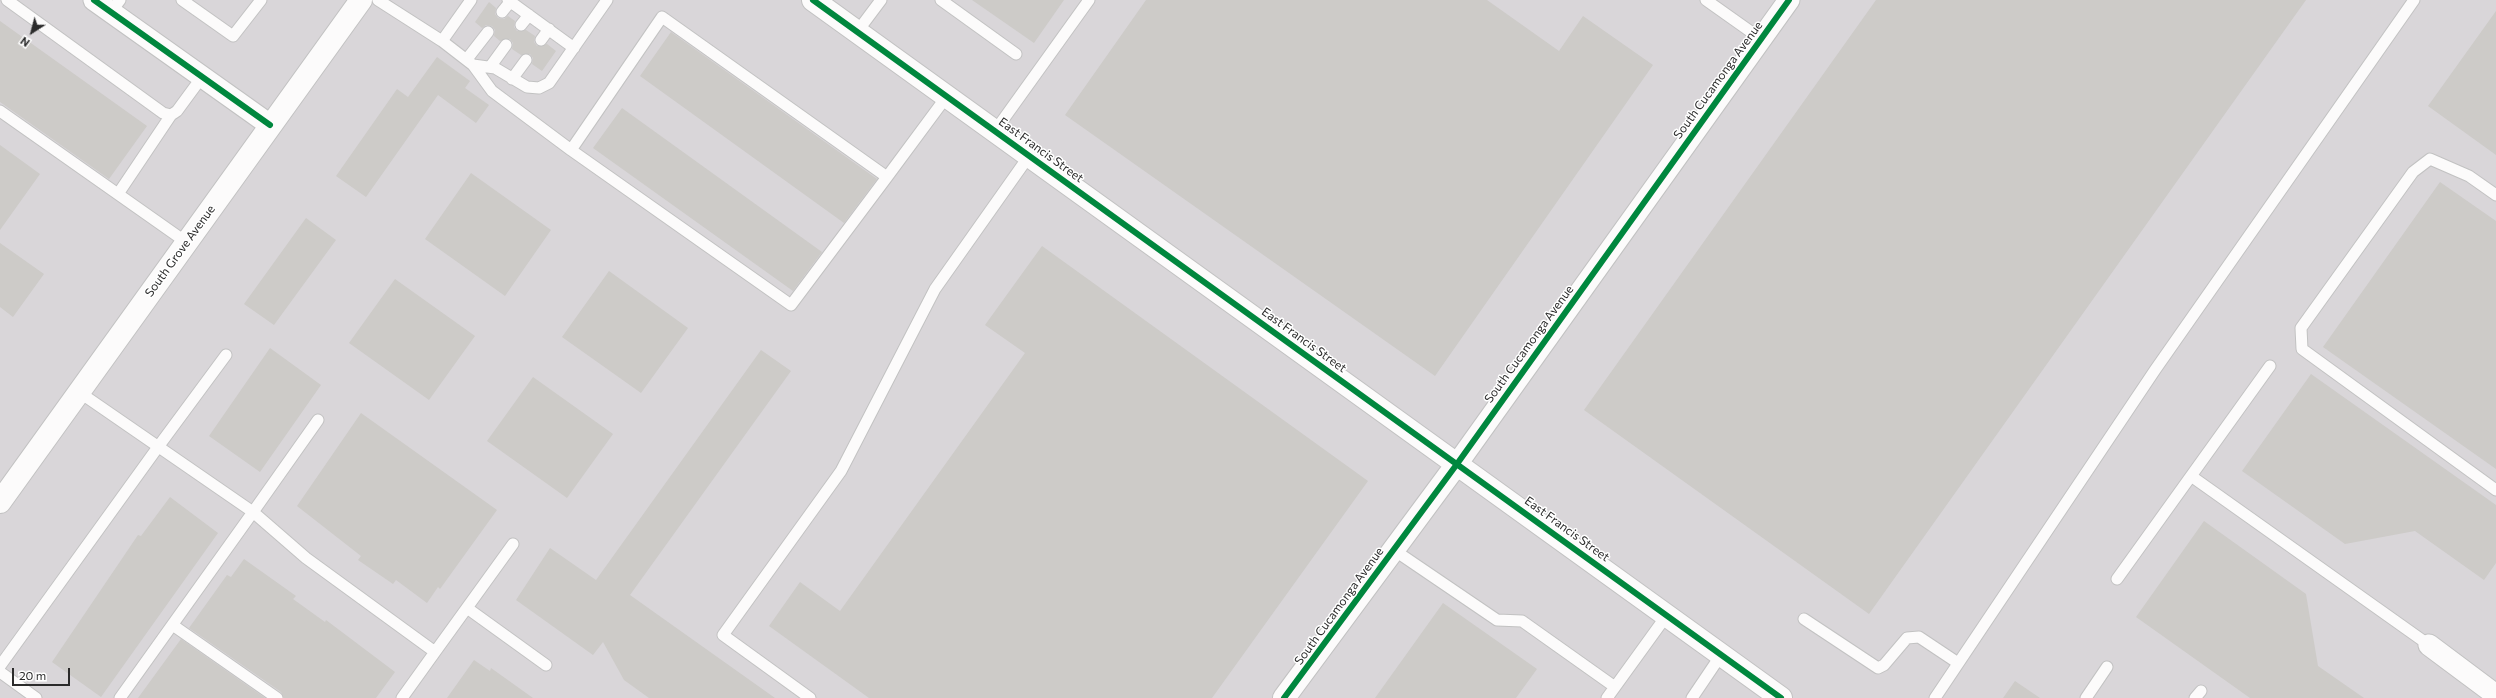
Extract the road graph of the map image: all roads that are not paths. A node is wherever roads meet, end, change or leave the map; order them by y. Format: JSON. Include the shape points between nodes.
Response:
{"nodes":[{"id":1,"x":7,"y":0,"type":"edge"},
{"id":2,"x":94,"y":0,"type":"edge"},
{"id":3,"x":182,"y":0,"type":"edge"},
{"id":4,"x":261,"y":0,"type":"edge"},
{"id":5,"x":361,"y":0,"type":"edge"},
{"id":6,"x":378,"y":0,"type":"edge"},
{"id":7,"x":471,"y":0,"type":"edge"},
{"id":8,"x":607,"y":0,"type":"edge"},
{"id":9,"x":813,"y":0,"type":"edge"},
{"id":10,"x":881,"y":0,"type":"edge"},
{"id":11,"x":940,"y":0,"type":"edge"},
{"id":12,"x":1089,"y":0,"type":"edge"},
{"id":13,"x":1706,"y":0,"type":"edge"},
{"id":14,"x":1789,"y":0,"type":"edge"},
{"id":15,"x":2414,"y":0,"type":"edge"},
{"id":16,"x":509,"y":1,"type":"edge"},
{"id":17,"x":116,"y":6,"type":"edge"},
{"id":18,"x":502,"y":12,"type":"dead end"},
{"id":19,"x":529,"y":15,"type":"junction"},
{"id":20,"x":521,"y":26,"type":"dead end"},
{"id":21,"x":549,"y":29,"type":"junction"},
{"id":22,"x":488,"y":32,"type":"dead end"},
{"id":23,"x":857,"y":32,"type":"junction"},
{"id":24,"x":1761,"y":39,"type":"junction"},
{"id":25,"x":541,"y":40,"type":"dead end"},
{"id":26,"x":442,"y":41,"type":"junction"},
{"id":27,"x":506,"y":45,"type":"dead end"},
{"id":28,"x":574,"y":48,"type":"junction"},
{"id":29,"x":1016,"y":54,"type":"dead end"},
{"id":30,"x":526,"y":60,"type":"dead end"},
{"id":31,"x":470,"y":62,"type":"junction"},
{"id":32,"x":490,"y":67,"type":"junction"},
{"id":33,"x":202,"y":77,"type":"junction"},
{"id":34,"x":512,"y":79,"type":"junction"},
{"id":35,"x":947,"y":96,"type":"junction"},
{"id":36,"x":0,"y":111,"type":"edge"},
{"id":37,"x":170,"y":115,"type":"junction"},
{"id":38,"x":270,"y":125,"type":"junction"},
{"id":39,"x":995,"y":131,"type":"junction"},
{"id":40,"x":571,"y":150,"type":"junction"},
{"id":41,"x":1029,"y":156,"type":"junction"},
{"id":42,"x":887,"y":177,"type":"junction"},
{"id":43,"x":118,"y":194,"type":"junction"},
{"id":44,"x":2496,"y":195,"type":"edge"},
{"id":45,"x":186,"y":242,"type":"junction"},
{"id":46,"x":226,"y":355,"type":"dead end"},
{"id":47,"x":2270,"y":366,"type":"dead end"},
{"id":48,"x":79,"y":392,"type":"junction"},
{"id":49,"x":318,"y":420,"type":"dead end"},
{"id":50,"x":158,"y":447,"type":"junction"},
{"id":51,"x":1457,"y":464,"type":"junction"},
{"id":52,"x":2191,"y":476,"type":"junction"},
{"id":53,"x":2496,"y":490,"type":"edge"},
{"id":54,"x":0,"y":502,"type":"edge"},
{"id":55,"x":253,"y":512,"type":"junction"},
{"id":56,"x":513,"y":544,"type":"dead end"},
{"id":57,"x":1394,"y":550,"type":"junction"},
{"id":58,"x":2117,"y":579,"type":"dead end"},
{"id":59,"x":467,"y":608,"type":"junction"},
{"id":60,"x":1667,"y":615,"type":"junction"},
{"id":61,"x":1804,"y":619,"type":"dead end"},
{"id":62,"x":174,"y":626,"type":"junction"},
{"id":63,"x":2429,"y":645,"type":"joint"},
{"id":64,"x":435,"y":652,"type":"junction"},
{"id":65,"x":1721,"y":655,"type":"junction"},
{"id":66,"x":1958,"y":663,"type":"junction"},
{"id":67,"x":546,"y":665,"type":"dead end"},
{"id":68,"x":0,"y":666,"type":"edge"},
{"id":69,"x":2107,"y":667,"type":"dead end"},
{"id":70,"x":0,"y":672,"type":"edge"},
{"id":71,"x":1615,"y":687,"type":"junction"},
{"id":72,"x":2496,"y":695,"type":"edge"},
{"id":73,"x":36,"y":698,"type":"edge"},
{"id":74,"x":120,"y":698,"type":"edge"},
{"id":75,"x":277,"y":698,"type":"edge"},
{"id":76,"x":402,"y":698,"type":"edge"},
{"id":77,"x":810,"y":698,"type":"edge"},
{"id":78,"x":1284,"y":698,"type":"edge"},
{"id":79,"x":1607,"y":698,"type":"edge"},
{"id":80,"x":1692,"y":698,"type":"edge"},
{"id":81,"x":1781,"y":698,"type":"edge"},
{"id":82,"x":1935,"y":698,"type":"edge"},
{"id":83,"x":2086,"y":698,"type":"edge"}],
"edges":[{"from":1,"to":37,"type":"lane","via":[[163,113]]},
{"from":2,"to":17,"type":"street"},
{"from":3,"to":4,"type":"lane","via":[[233,36]]},
{"from":5,"to":38,"type":"street","name":"South Grove Avenue"},
{"from":6,"to":26,"type":"lane"},
{"from":7,"to":26,"type":"lane"},
{"from":8,"to":28,"type":"lane"},
{"from":9,"to":23,"type":"street","name":"East Francis Street"},
{"from":10,"to":23,"type":"lane"},
{"from":11,"to":29,"type":"lane"},
{"from":12,"to":39,"type":"lane"},
{"from":13,"to":24,"type":"lane"},
{"from":14,"to":24,"type":"street","name":"South Cucamonga Avenue"},
{"from":15,"to":66,"type":"lane","via":[[2155,370]]},
{"from":16,"to":18,"type":"lane"},
{"from":16,"to":19,"type":"lane"},
{"from":17,"to":33,"type":"street"},
{"from":19,"to":20,"type":"lane"},
{"from":19,"to":21,"type":"lane"},
{"from":21,"to":25,"type":"lane"},
{"from":21,"to":28,"type":"lane"},
{"from":22,"to":31,"type":"lane"},
{"from":23,"to":35,"type":"street","name":"East Francis Street"},
{"from":24,"to":51,"type":"street","name":"South Cucamonga Avenue"},
{"from":26,"to":31,"type":"lane"},
{"from":27,"to":32,"type":"lane"},
{"from":28,"to":34,"type":"lane","via":[[549,83],[539,88],[527,87]]},
{"from":30,"to":34,"type":"lane"},
{"from":31,"to":32,"type":"lane"},
{"from":31,"to":40,"type":"lane","via":[[492,91]]},
{"from":32,"to":34,"type":"lane"},
{"from":33,"to":37,"type":"lane","via":[[178,111]]},
{"from":33,"to":38,"type":"street"},
{"from":35,"to":39,"type":"street","name":"East Francis Street"},
{"from":35,"to":42,"type":"lane"},
{"from":36,"to":43,"type":"lane"},
{"from":37,"to":43,"type":"lane"},
{"from":38,"to":45,"type":"street","name":"South Grove Avenue"},
{"from":39,"to":41,"type":"street","name":"East Francis Street"},
{"from":40,"to":42,"type":"lane","via":[[791,305]]},
{"from":40,"to":42,"type":"lane","via":[[662,16]]},
{"from":41,"to":51,"type":"street","name":"East Francis Street"},
{"from":41,"to":77,"type":"lane","via":[[935,289],[841,471],[723,635]]},
{"from":43,"to":45,"type":"lane"},
{"from":44,"to":53,"type":"lane","via":[[2469,176],[2430,159],[2413,172],[2301,328],[2302,349]]},
{"from":45,"to":48,"type":"street","name":"South Grove Avenue"},
{"from":46,"to":50,"type":"lane"},
{"from":47,"to":52,"type":"lane"},
{"from":48,"to":50,"type":"lane"},
{"from":48,"to":54,"type":"street","name":"South Grove Avenue"},
{"from":49,"to":55,"type":"lane"},
{"from":50,"to":55,"type":"lane"},
{"from":50,"to":68,"type":"lane"},
{"from":51,"to":57,"type":"street","name":"South Cucamonga Avenue"},
{"from":51,"to":60,"type":"street","name":"East Francis Street"},
{"from":52,"to":58,"type":"lane"},
{"from":52,"to":63,"type":"lane"},
{"from":55,"to":62,"type":"lane"},
{"from":55,"to":64,"type":"lane","via":[[306,558]]},
{"from":56,"to":59,"type":"lane"},
{"from":57,"to":71,"type":"lane","via":[[1497,620],[1522,622]]},
{"from":57,"to":78,"type":"street","name":"South Cucamonga Avenue"},
{"from":59,"to":64,"type":"lane"},
{"from":59,"to":67,"type":"lane"},
{"from":60,"to":65,"type":"street","name":"East Francis Street"},
{"from":60,"to":71,"type":"lane"},
{"from":61,"to":66,"type":"lane","via":[[1878,668],[1907,638],[1920,637]]},
{"from":62,"to":74,"type":"lane"},
{"from":62,"to":75,"type":"lane"},
{"from":63,"to":72,"type":"street"},
{"from":64,"to":76,"type":"lane"},
{"from":65,"to":80,"type":"lane"},
{"from":65,"to":81,"type":"street","name":"East Francis Street"},
{"from":66,"to":82,"type":"lane"},
{"from":69,"to":83,"type":"lane"},
{"from":70,"to":73,"type":"lane"},
{"from":71,"to":79,"type":"lane"}]}
